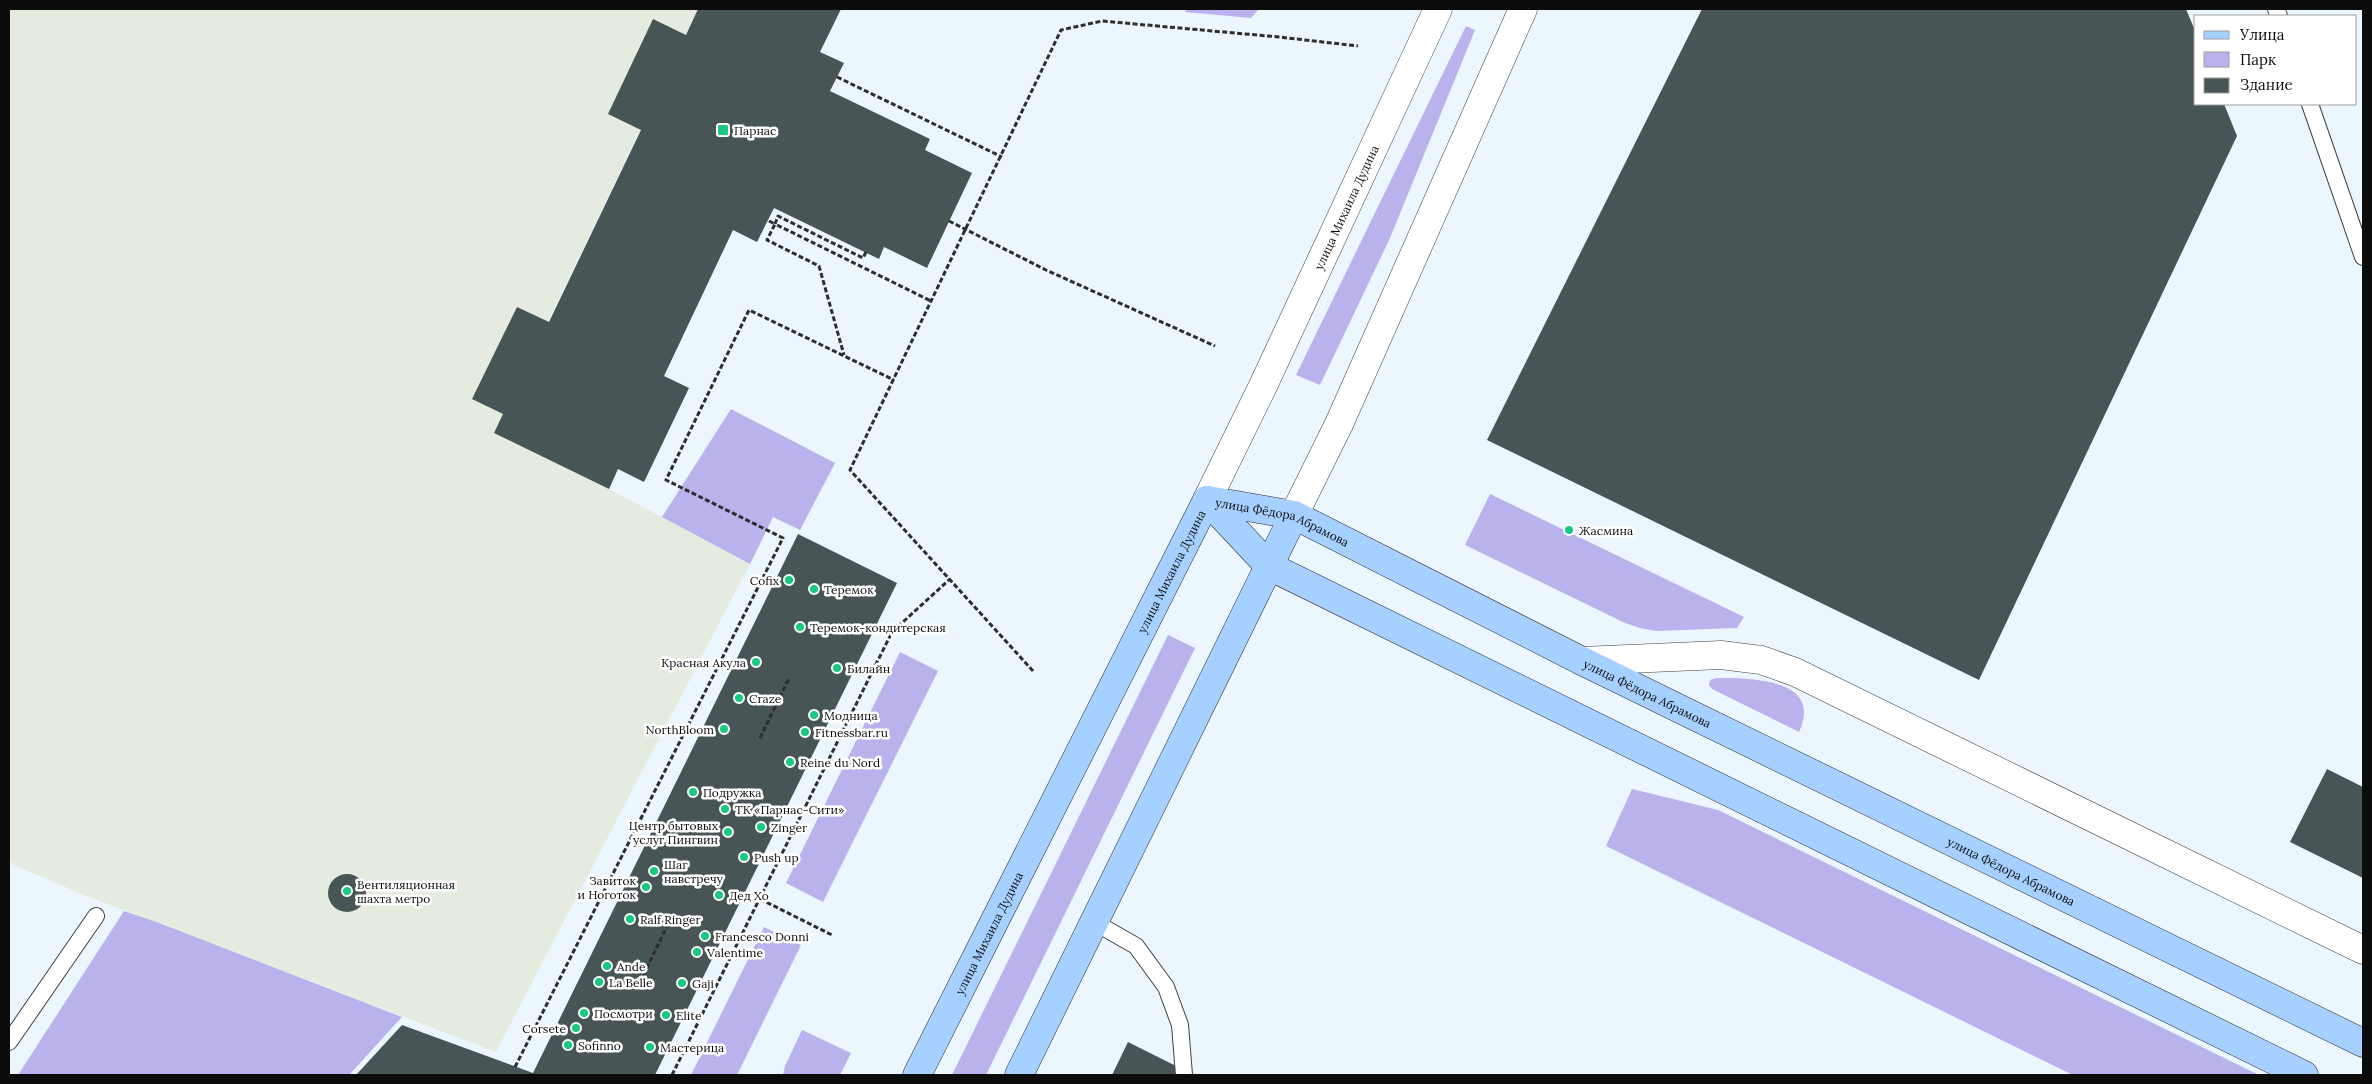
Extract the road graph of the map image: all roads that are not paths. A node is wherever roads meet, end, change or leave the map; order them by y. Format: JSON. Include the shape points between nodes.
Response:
{"nodes":[{"id":1,"x":1438,"y":9,"type":"edge"},
{"id":2,"x":1523,"y":9,"type":"edge"},
{"id":3,"x":2310,"y":105,"type":"edge"},
{"id":4,"x":2363,"y":257,"type":"edge"},
{"id":5,"x":1207,"y":500,"type":"junction"},
{"id":6,"x":1294,"y":515,"type":"junction"},
{"id":7,"x":1269,"y":566,"type":"junction"},
{"id":8,"x":1582,"y":661,"type":"junction"},
{"id":9,"x":96,"y":916,"type":"dead end"},
{"id":10,"x":1094,"y":922,"type":"junction"},
{"id":11,"x":2363,"y":950,"type":"edge"},
{"id":12,"x":9,"y":1042,"type":"edge"},
{"id":13,"x":2363,"y":1044,"type":"edge"},
{"id":14,"x":917,"y":1075,"type":"edge"},
{"id":15,"x":1019,"y":1075,"type":"edge"},
{"id":16,"x":1184,"y":1075,"type":"edge"},
{"id":17,"x":2304,"y":1075,"type":"edge"}],
"edges":[{"from":1,"to":5,"type":"street","name":"улица Михаила Дудина"},
{"from":2,"to":6,"type":"street","via":[[1339,424]]},
{"from":3,"to":4,"type":"lane"},
{"from":5,"to":6,"type":"street","name":"улица Фёдора Абрамова"},
{"from":5,"to":7,"type":"street","name":"улица Фёдора Абрамова"},
{"from":5,"to":14,"type":"street","name":"улица Михаила Дудина"},
{"from":6,"to":7,"type":"street"},
{"from":6,"to":8,"type":"street","name":"улица Фёдора Абрамова"},
{"from":7,"to":10,"type":"street"},
{"from":7,"to":17,"type":"street","name":"улица Фёдора Абрамова"},
{"from":8,"to":11,"type":"street","via":[[1721,654],[1761,660],[1795,672]]},
{"from":8,"to":13,"type":"street","name":"улица Фёдора Абрамова"},
{"from":9,"to":12,"type":"lane"},
{"from":10,"to":15,"type":"street"},
{"from":10,"to":16,"type":"lane","via":[[1136,946],[1166,987],[1180,1025]]}]}
